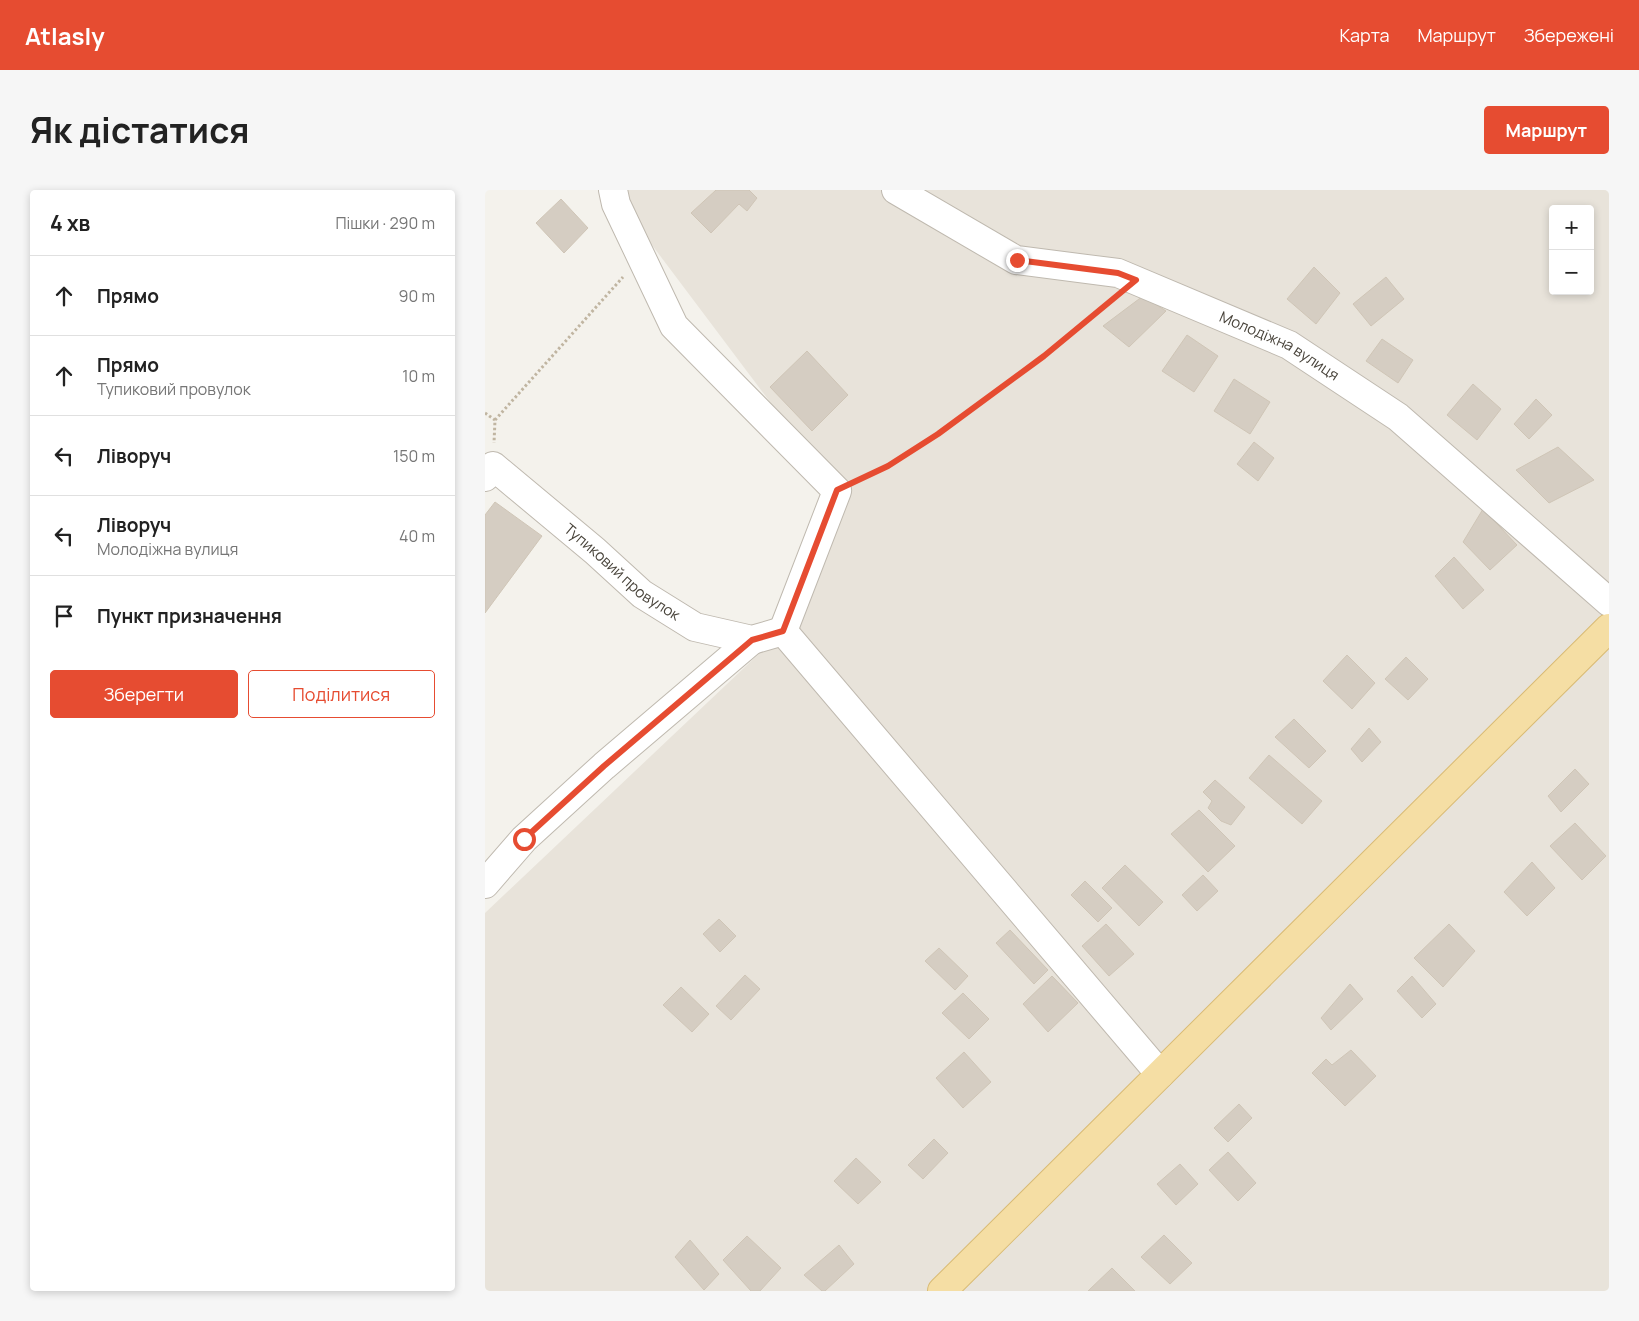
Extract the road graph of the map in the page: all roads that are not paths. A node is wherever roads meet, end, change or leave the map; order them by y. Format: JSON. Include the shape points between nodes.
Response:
{"nodes":[{"id":1,"x":613,"y":190,"type":"edge"},
{"id":2,"x":896,"y":190,"type":"edge"},
{"id":3,"x":489,"y":471,"type":"edge"},
{"id":4,"x":1609,"y":602,"type":"edge"},
{"id":5,"x":1609,"y":628,"type":"edge"},
{"id":6,"x":783,"y":631,"type":"junction"},
{"id":7,"x":752,"y":640,"type":"junction"},
{"id":8,"x":485,"y":884,"type":"edge"},
{"id":9,"x":1160,"y":1074,"type":"junction"},
{"id":10,"x":942,"y":1291,"type":"edge"}],
"edges":[{"from":1,"to":6,"type":"street","via":[[616,204],[674,326],[837,490]]},
{"from":2,"to":4,"type":"street","name":"Молодіжна вулиця","via":[[1017,260],[1118,273],[1289,345],[1398,417]]},
{"from":3,"to":7,"type":"street","name":"Тупиковий провулок","via":[[595,551],[642,594],[695,627]]},
{"from":5,"to":9,"type":"main road"},
{"from":6,"to":7,"type":"street","name":"Тупиковий провулок"},
{"from":6,"to":9,"type":"street"},
{"from":7,"to":8,"type":"street","via":[[524,839]]},
{"from":9,"to":10,"type":"main road"}]}
